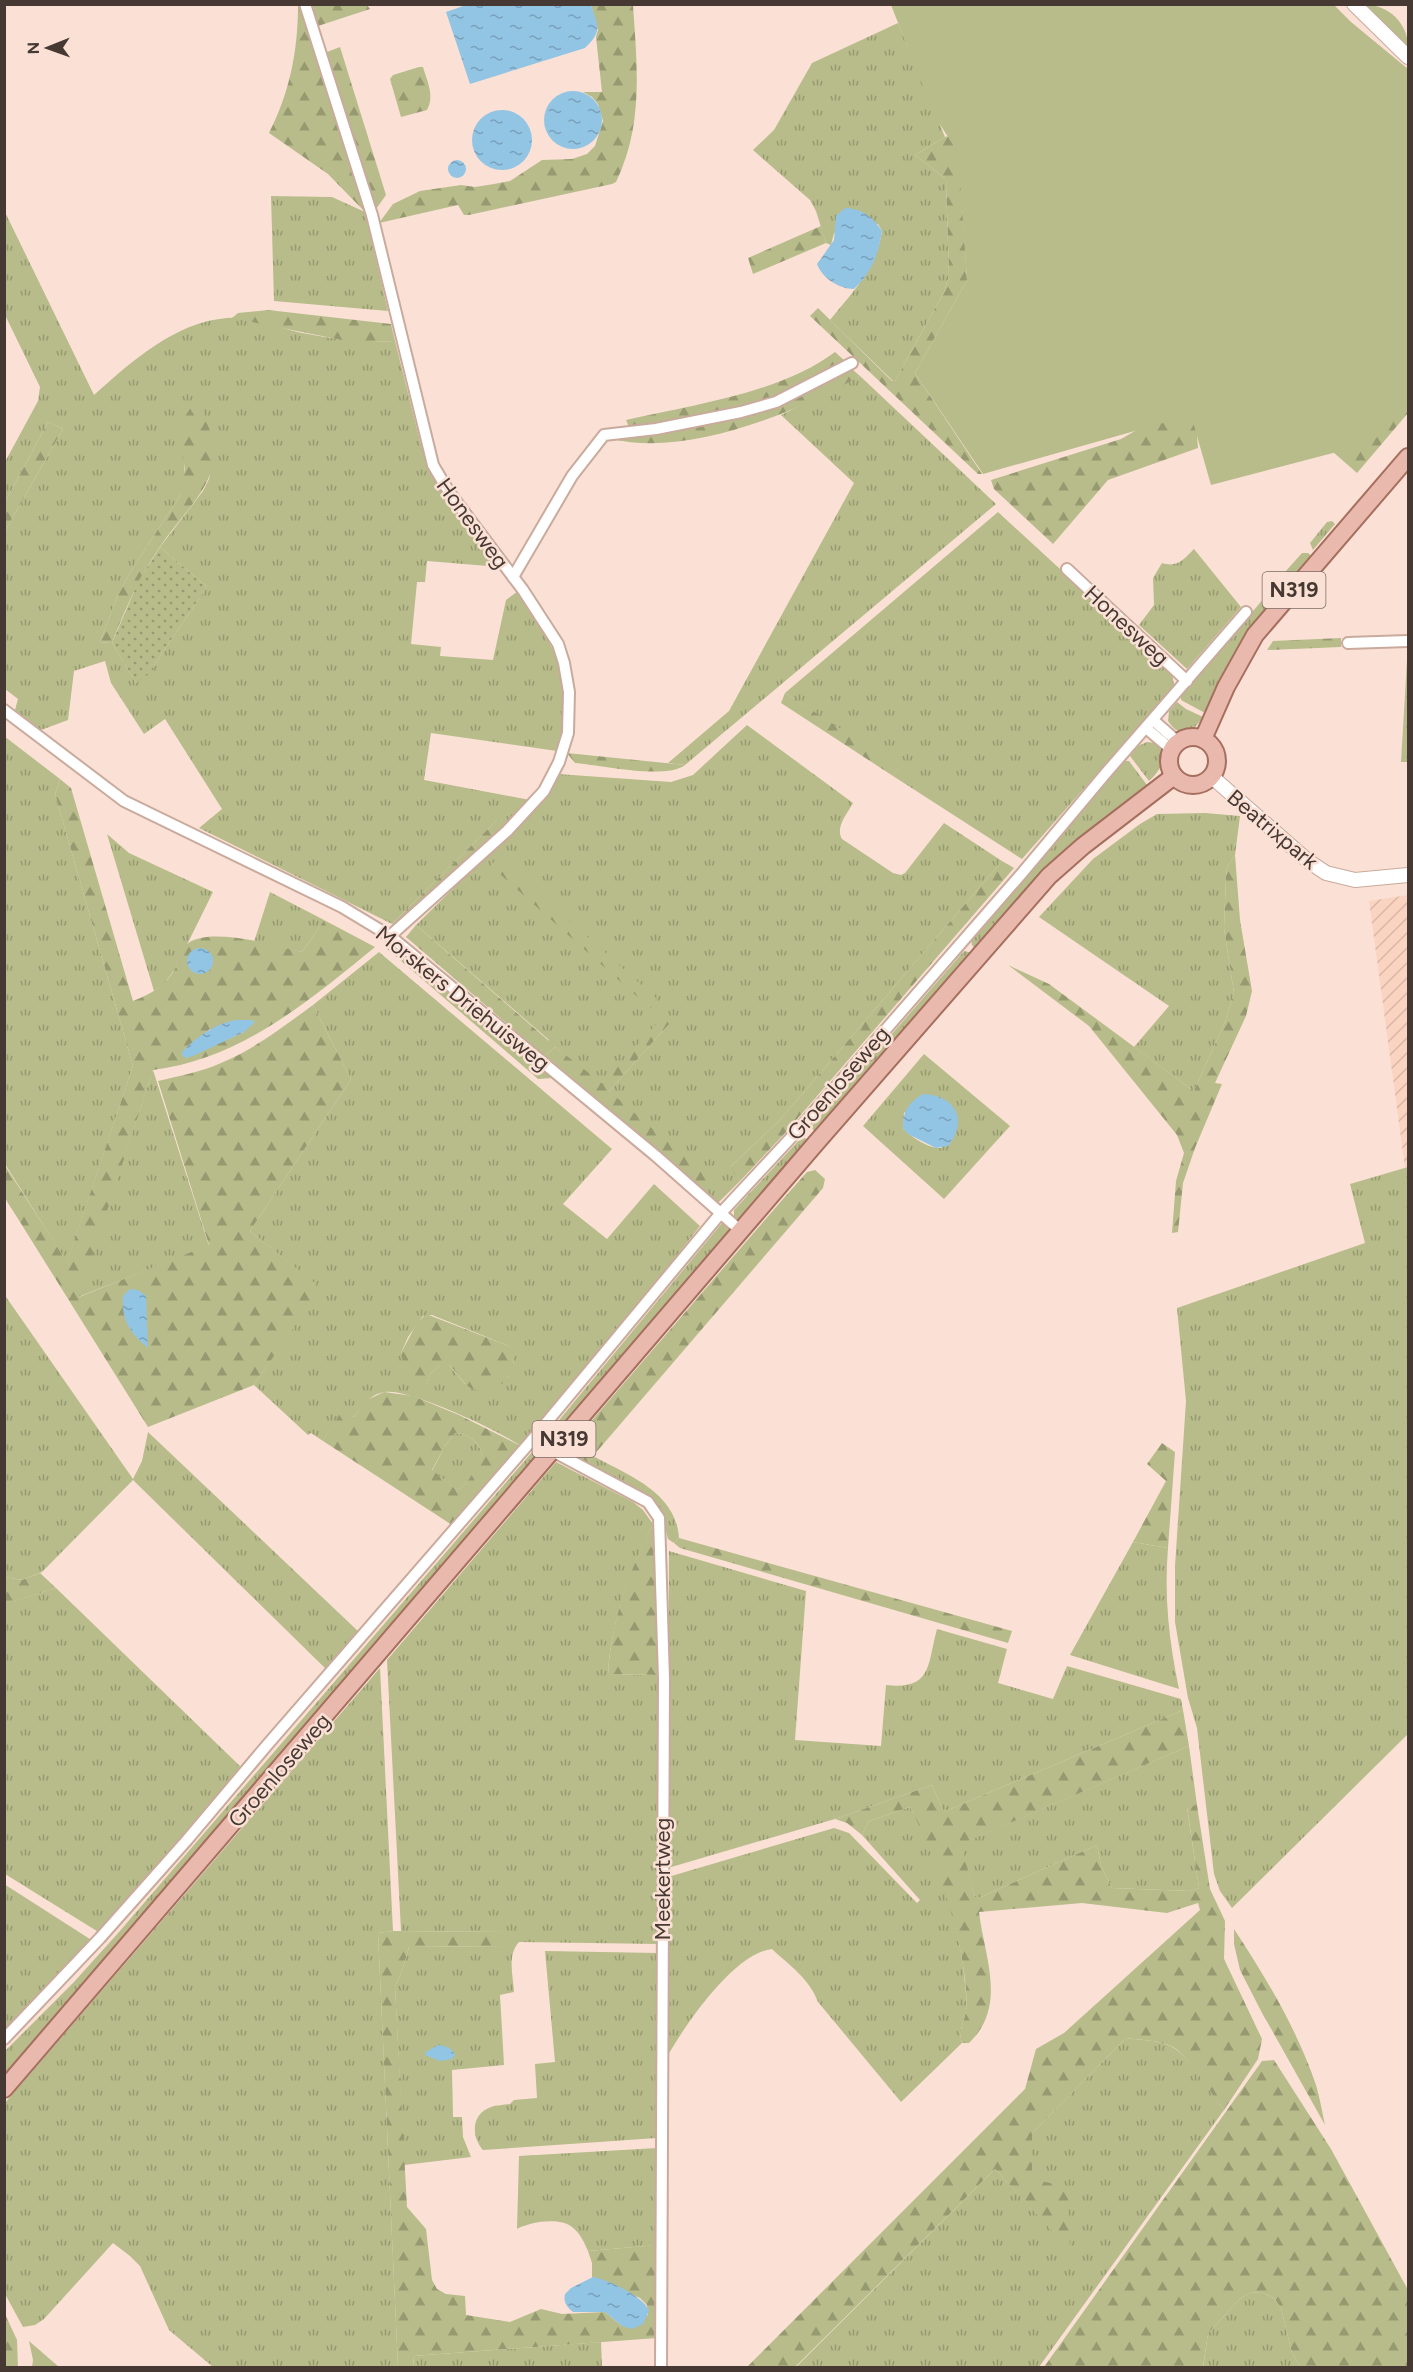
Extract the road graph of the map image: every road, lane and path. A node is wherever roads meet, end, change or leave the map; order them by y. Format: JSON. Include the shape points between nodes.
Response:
{"nodes":[{"id":1,"x":305,"y":4,"type":"edge"},
{"id":2,"x":1354,"y":4,"type":"edge"},
{"id":3,"x":1408,"y":57,"type":"edge"},
{"id":4,"x":852,"y":363,"type":"dead end"},
{"id":5,"x":1408,"y":457,"type":"edge"},
{"id":6,"x":1067,"y":569,"type":"dead end"},
{"id":7,"x":513,"y":577,"type":"junction"},
{"id":8,"x":1246,"y":612,"type":"dead end"},
{"id":9,"x":1408,"y":640,"type":"edge"},
{"id":10,"x":1348,"y":643,"type":"dead end"},
{"id":11,"x":1187,"y":681,"type":"junction"},
{"id":12,"x":4,"y":710,"type":"edge"},
{"id":13,"x":1150,"y":724,"type":"junction"},
{"id":14,"x":1203,"y":739,"type":"junction"},
{"id":15,"x":1175,"y":746,"type":"junction"},
{"id":16,"x":1174,"y":776,"type":"junction"},
{"id":17,"x":1211,"y":776,"type":"junction"},
{"id":18,"x":1408,"y":875,"type":"edge"},
{"id":19,"x":390,"y":936,"type":"junction"},
{"id":20,"x":720,"y":1214,"type":"junction"},
{"id":21,"x":742,"y":1232,"type":"junction"},
{"id":22,"x":532,"y":1440,"type":"junction"},
{"id":23,"x":554,"y":1451,"type":"junction"},
{"id":24,"x":4,"y":2039,"type":"edge"},
{"id":25,"x":4,"y":2089,"type":"edge"},
{"id":26,"x":661,"y":2367,"type":"edge"}],
"edges":[{"from":1,"to":7,"type":"street","name":"Honesweg","via":[[372,215],[434,465],[443,484]]},
{"from":2,"to":3,"type":"street"},
{"from":4,"to":7,"type":"street","via":[[776,402],[656,429],[604,435],[573,477]]},
{"from":5,"to":14,"type":"main road","number":"N319","via":[[1255,635]]},
{"from":6,"to":11,"type":"street","name":"Honesweg"},
{"from":7,"to":19,"type":"street","name":"Honesweg","via":[[558,644],[564,663],[570,715],[564,749],[544,791],[526,812]]},
{"from":8,"to":11,"type":"street","name":"Groenloseweg"},
{"from":9,"to":10,"type":"street"},
{"from":11,"to":13,"type":"street","name":"Groenloseweg"},
{"from":12,"to":19,"type":"street","name":"Morskers Driehuisweg","via":[[124,801],[342,907]]},
{"from":13,"to":15,"type":"street"},
{"from":13,"to":20,"type":"street","name":"Groenloseweg","via":[[807,1120]]},
{"from":14,"to":15,"type":"main road","via":[[1188,737]]},
{"from":14,"to":17,"type":"main road","via":[[1213,747],[1217,759]]},
{"from":15,"to":16,"type":"main road","via":[[1169,763]]},
{"from":16,"to":17,"type":"main road","via":[[1196,785]]},
{"from":16,"to":21,"type":"main road","name":"Groenloseweg","number":"N319","via":[[1049,876]]},
{"from":17,"to":18,"type":"street","name":"Beatrixpark","via":[[1326,873],[1355,880]]},
{"from":19,"to":20,"type":"street","name":"Morskers Driehuisweg","via":[[656,1156]]},
{"from":20,"to":21,"type":"street","name":"Morskers Driehuisweg"},
{"from":20,"to":22,"type":"street","name":"Groenloseweg"},
{"from":21,"to":23,"type":"main road","name":"Groenloseweg","number":"N319"},
{"from":22,"to":23,"type":"street"},
{"from":22,"to":24,"type":"street","name":"Groenloseweg","via":[[188,1840]]},
{"from":23,"to":25,"type":"main road","name":"Groenloseweg","number":"N319"},
{"from":23,"to":26,"type":"street","name":"Meekertweg","via":[[648,1502],[659,1518],[664,1679]]}]}
